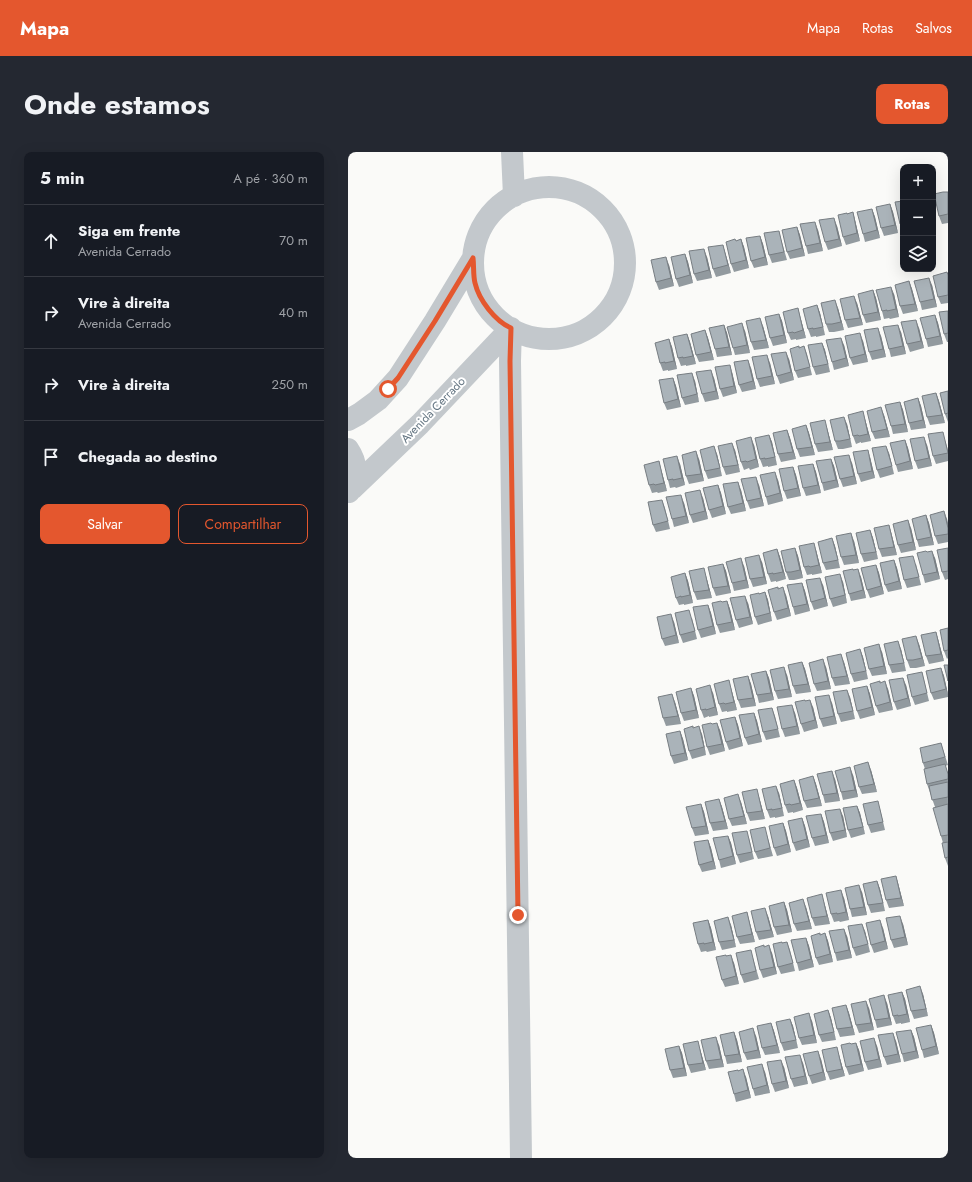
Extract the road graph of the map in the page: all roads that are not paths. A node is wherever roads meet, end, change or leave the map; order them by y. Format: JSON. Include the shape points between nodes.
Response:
{"nodes":[{"id":1,"x":512,"y":152,"type":"edge"},
{"id":2,"x":514,"y":196,"type":"junction"},
{"id":3,"x":473,"y":258,"type":"junction"},
{"id":4,"x":511,"y":328,"type":"junction"},
{"id":5,"x":348,"y":420,"type":"edge"},
{"id":6,"x":348,"y":450,"type":"edge"},
{"id":7,"x":350,"y":491,"type":"edge"},
{"id":8,"x":521,"y":1158,"type":"edge"}],
"edges":[{"from":1,"to":2,"type":"street"},
{"from":2,"to":3,"type":"street","via":[[493,211],[479,233]]},
{"from":2,"to":4,"type":"street","via":[[539,188],[565,189],[587,197],[606,212],[619,232],[625,254],[624,278],[616,301],[600,319],[584,330],[553,339],[528,336]]},
{"from":3,"to":4,"type":"street","via":[[475,283],[486,307],[504,325]]},
{"from":3,"to":5,"type":"street","via":[[398,378],[378,400]]},
{"from":4,"to":7,"type":"street","name":"Avenida Cerrado","via":[[420,424]]},
{"from":4,"to":8,"type":"street"},
{"from":6,"to":7,"type":"street","name":"Avenida Cerrado","via":[[356,467]]}]}
